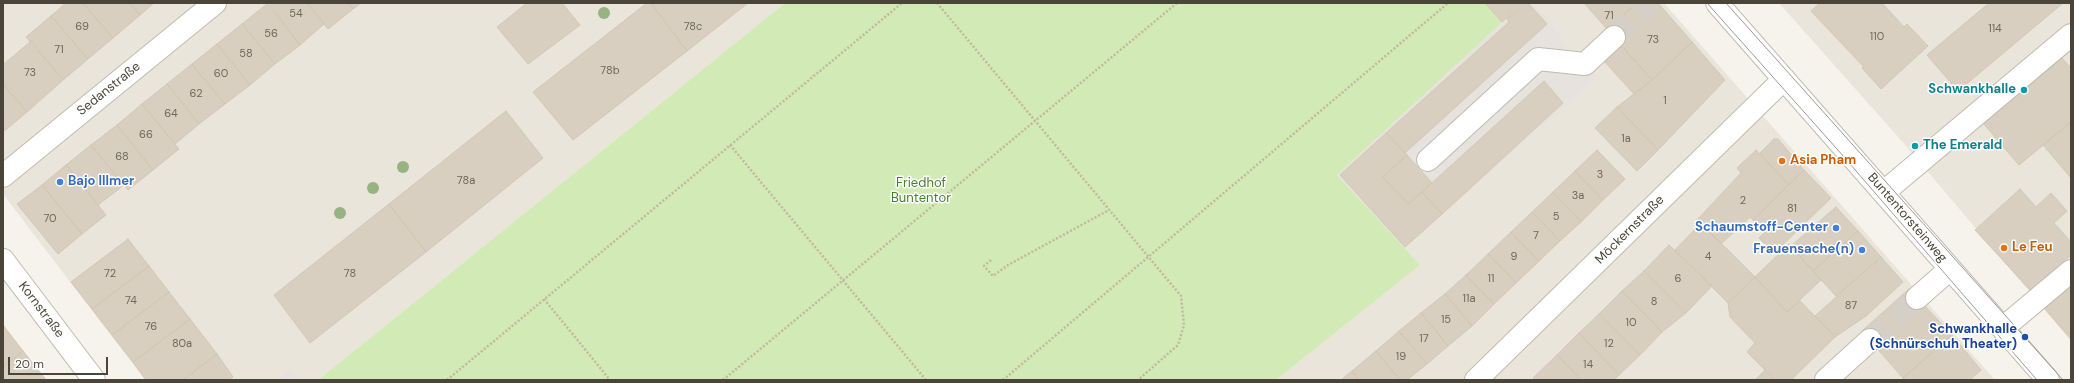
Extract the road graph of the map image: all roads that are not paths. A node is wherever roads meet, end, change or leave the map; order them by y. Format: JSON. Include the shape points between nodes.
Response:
{"nodes":[{"id":1,"x":215,"y":3,"type":"edge"},
{"id":2,"x":1717,"y":3,"type":"edge"},
{"id":3,"x":2071,"y":35,"type":"edge"},
{"id":4,"x":1614,"y":37,"type":"tunnel mouth"},
{"id":5,"x":1784,"y":79,"type":"junction"},
{"id":6,"x":1428,"y":160,"type":"dead end"},
{"id":7,"x":3,"y":176,"type":"edge"},
{"id":8,"x":1884,"y":192,"type":"junction"},
{"id":9,"x":3,"y":260,"type":"edge"},
{"id":10,"x":1950,"y":269,"type":"junction"},
{"id":11,"x":2071,"y":271,"type":"edge"},
{"id":12,"x":1917,"y":298,"type":"tunnel mouth"},
{"id":13,"x":2003,"y":328,"type":"junction"},
{"id":14,"x":1870,"y":340,"type":"tunnel mouth"},
{"id":15,"x":94,"y":380,"type":"edge"},
{"id":16,"x":1476,"y":380,"type":"edge"},
{"id":17,"x":1826,"y":380,"type":"edge"},
{"id":18,"x":2048,"y":380,"type":"edge"}],
"edges":[{"from":1,"to":7,"type":"street","name":"Sedanstraße"},
{"from":2,"to":5,"type":"street","name":"Buntentorsteinweg"},
{"from":3,"to":8,"type":"street"},
{"from":4,"to":6,"type":"street","via":[[1585,64],[1538,59]]},
{"from":5,"to":8,"type":"street","name":"Buntentorsteinweg"},
{"from":5,"to":16,"type":"street","name":"Möckernstraße"},
{"from":8,"to":10,"type":"street","name":"Buntentorsteinweg"},
{"from":9,"to":15,"type":"street","name":"Kornstraße"},
{"from":10,"to":12,"type":"street"},
{"from":10,"to":13,"type":"street","name":"Buntentorsteinweg"},
{"from":11,"to":13,"type":"street"},
{"from":13,"to":18,"type":"street","name":"Buntentorsteinweg"},
{"from":14,"to":17,"type":"street"}]}
